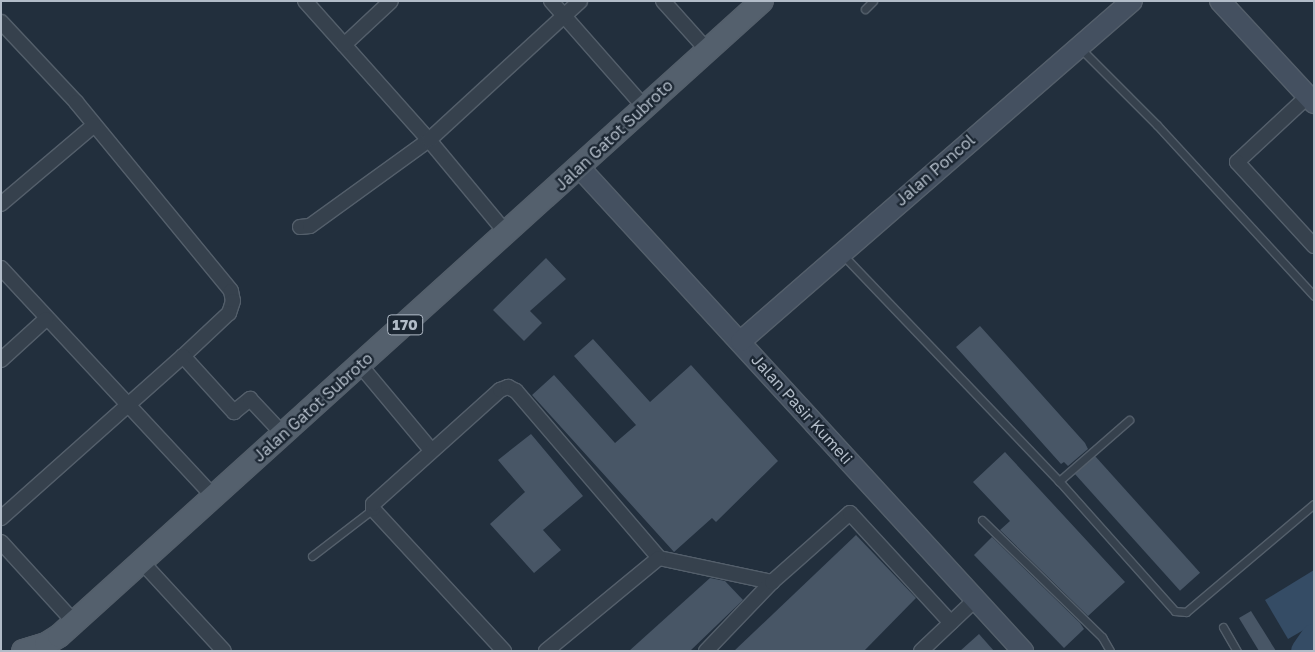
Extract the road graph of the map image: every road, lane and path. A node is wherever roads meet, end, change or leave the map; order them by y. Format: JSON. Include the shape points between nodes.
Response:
{"nodes":[{"id":1,"x":305,"y":1,"type":"edge"},
{"id":2,"x":391,"y":1,"type":"edge"},
{"id":3,"x":551,"y":1,"type":"edge"},
{"id":4,"x":580,"y":1,"type":"edge"},
{"id":5,"x":663,"y":1,"type":"edge"},
{"id":6,"x":762,"y":1,"type":"edge"},
{"id":7,"x":873,"y":1,"type":"edge"},
{"id":8,"x":1132,"y":1,"type":"edge"},
{"id":9,"x":1220,"y":1,"type":"edge"},
{"id":10,"x":865,"y":9,"type":"dead end"},
{"id":11,"x":564,"y":16,"type":"junction"},
{"id":12,"x":1,"y":22,"type":"edge"},
{"id":13,"x":344,"y":45,"type":"junction"},
{"id":14,"x":1079,"y":47,"type":"junction"},
{"id":15,"x":707,"y":50,"type":"junction"},
{"id":16,"x":1311,"y":100,"type":"edge"},
{"id":17,"x":644,"y":107,"type":"junction"},
{"id":18,"x":94,"y":124,"type":"junction"},
{"id":19,"x":429,"y":140,"type":"junction"},
{"id":20,"x":579,"y":167,"type":"junction"},
{"id":21,"x":1,"y":204,"type":"edge"},
{"id":22,"x":300,"y":227,"type":"dead end"},
{"id":23,"x":507,"y":234,"type":"junction"},
{"id":24,"x":1314,"y":246,"type":"edge"},
{"id":25,"x":840,"y":252,"type":"junction"},
{"id":26,"x":1,"y":268,"type":"edge"},
{"id":27,"x":1314,"y":296,"type":"edge"},
{"id":28,"x":46,"y":319,"type":"junction"},
{"id":29,"x":740,"y":341,"type":"junction"},
{"id":30,"x":183,"y":356,"type":"junction"},
{"id":31,"x":1,"y":360,"type":"edge"},
{"id":32,"x":360,"y":365,"type":"junction"},
{"id":33,"x":128,"y":402,"type":"junction"},
{"id":34,"x":1129,"y":420,"type":"dead end"},
{"id":35,"x":283,"y":434,"type":"junction"},
{"id":36,"x":431,"y":450,"type":"junction"},
{"id":37,"x":1059,"y":481,"type":"junction"},
{"id":38,"x":213,"y":496,"type":"junction"},
{"id":39,"x":1314,"y":504,"type":"edge"},
{"id":40,"x":373,"y":509,"type":"junction"},
{"id":41,"x":1,"y":518,"type":"edge"},
{"id":42,"x":982,"y":520,"type":"dead end"},
{"id":43,"x":1,"y":542,"type":"edge"},
{"id":44,"x":312,"y":556,"type":"dead end"},
{"id":45,"x":659,"y":558,"type":"junction"},
{"id":46,"x":141,"y":561,"type":"junction"},
{"id":47,"x":772,"y":582,"type":"junction"},
{"id":48,"x":976,"y":599,"type":"junction"},
{"id":49,"x":74,"y":622,"type":"junction"},
{"id":50,"x":951,"y":623,"type":"junction"},
{"id":51,"x":1223,"y":627,"type":"dead end"},
{"id":52,"x":45,"y":648,"type":"edge"},
{"id":53,"x":23,"y":651,"type":"edge"},
{"id":54,"x":224,"y":651,"type":"edge"},
{"id":55,"x":504,"y":651,"type":"edge"},
{"id":56,"x":546,"y":651,"type":"edge"},
{"id":57,"x":706,"y":651,"type":"edge"},
{"id":58,"x":921,"y":651,"type":"edge"},
{"id":59,"x":1023,"y":651,"type":"edge"},
{"id":60,"x":1110,"y":651,"type":"edge"},
{"id":61,"x":1237,"y":651,"type":"edge"}],
"edges":[{"from":1,"to":13,"type":"street"},
{"from":2,"to":13,"type":"street"},
{"from":3,"to":11,"type":"street"},
{"from":4,"to":11,"type":"street"},
{"from":5,"to":15,"type":"street"},
{"from":6,"to":15,"type":"main road","name":"Jalan Gatot Subroto","number":"170"},
{"from":7,"to":10,"type":"lane"},
{"from":8,"to":14,"type":"street","name":"Jalan Poncol"},
{"from":9,"to":16,"type":"street"},
{"from":11,"to":17,"type":"street"},
{"from":11,"to":19,"type":"street"},
{"from":12,"to":18,"type":"street"},
{"from":13,"to":19,"type":"street"},
{"from":14,"to":25,"type":"street","name":"Jalan Poncol"},
{"from":14,"to":27,"type":"lane","via":[[1157,125]]},
{"from":15,"to":17,"type":"main road","name":"Jalan Gatot Subroto","number":"170"},
{"from":16,"to":24,"type":"street","via":[[1237,162]]},
{"from":17,"to":20,"type":"main road","name":"Jalan Gatot Subroto","number":"170"},
{"from":18,"to":21,"type":"street"},
{"from":18,"to":30,"type":"street","via":[[231,291],[233,301],[229,313]]},
{"from":19,"to":22,"type":"street","via":[[310,226]]},
{"from":19,"to":23,"type":"street"},
{"from":20,"to":23,"type":"main road","name":"Jalan Gatot Subroto","number":"170"},
{"from":20,"to":29,"type":"street","name":"Jalan Pasir Kumeli"},
{"from":23,"to":32,"type":"main road","name":"Jalan Gatot Subroto","number":"170"},
{"from":25,"to":29,"type":"street","name":"Jalan Poncol"},
{"from":25,"to":37,"type":"lane"},
{"from":26,"to":28,"type":"street"},
{"from":28,"to":31,"type":"street"},
{"from":28,"to":33,"type":"street"},
{"from":29,"to":48,"type":"street","name":"Jalan Pasir Kumeli"},
{"from":30,"to":33,"type":"street"},
{"from":30,"to":35,"type":"street","via":[[234,412],[250,399]]},
{"from":32,"to":35,"type":"main road","name":"Jalan Gatot Subroto","number":"170"},
{"from":32,"to":36,"type":"street"},
{"from":33,"to":38,"type":"street"},
{"from":33,"to":41,"type":"street"},
{"from":34,"to":37,"type":"lane"},
{"from":35,"to":38,"type":"main road","name":"Jalan Gatot Subroto","number":"170"},
{"from":36,"to":40,"type":"street","via":[[375,499]]},
{"from":36,"to":45,"type":"street","via":[[500,390],[512,388]]},
{"from":37,"to":39,"type":"lane","via":[[1180,613],[1186,612]]},
{"from":38,"to":46,"type":"main road","name":"Jalan Gatot Subroto","number":"170"},
{"from":40,"to":44,"type":"lane"},
{"from":40,"to":55,"type":"street"},
{"from":42,"to":60,"type":"lane","via":[[1102,637]]},
{"from":43,"to":49,"type":"street"},
{"from":45,"to":47,"type":"street"},
{"from":45,"to":56,"type":"street"},
{"from":46,"to":49,"type":"main road","name":"Jalan Gatot Subroto","number":"170"},
{"from":46,"to":54,"type":"street"},
{"from":47,"to":50,"type":"street","via":[[850,513]]},
{"from":47,"to":57,"type":"street"},
{"from":48,"to":50,"type":"street"},
{"from":48,"to":59,"type":"street","name":"Jalan Pasir Kumeli"},
{"from":49,"to":52,"type":"main road","name":"Jalan Gatot Subroto","number":"170"},
{"from":50,"to":58,"type":"street"},
{"from":51,"to":61,"type":"lane"},
{"from":52,"to":53,"type":"main road"}]}
